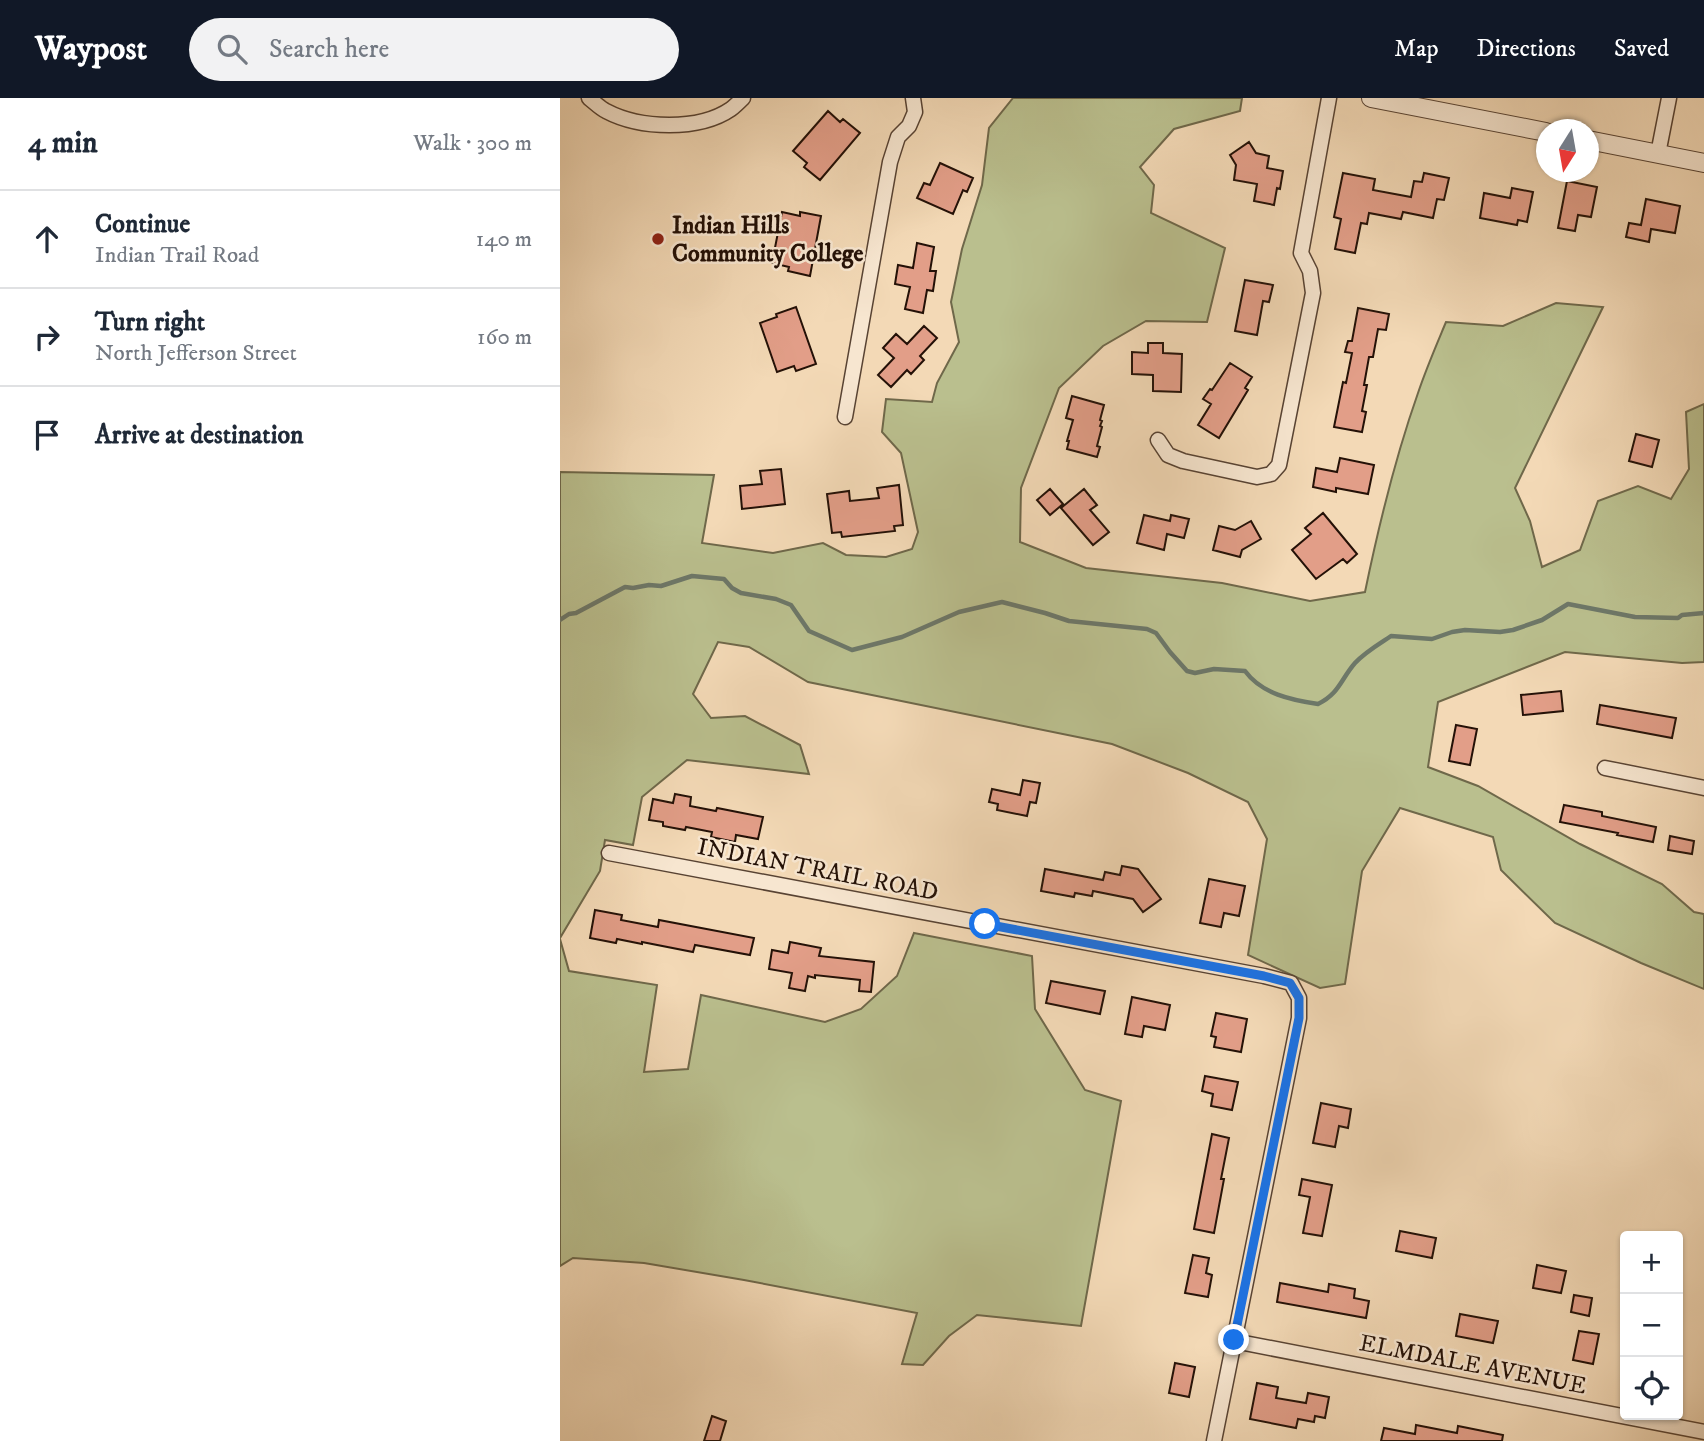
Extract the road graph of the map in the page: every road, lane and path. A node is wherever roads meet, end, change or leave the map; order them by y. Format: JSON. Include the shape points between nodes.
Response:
{"nodes":[{"id":1,"x":589,"y":98,"type":"edge"},
{"id":2,"x":743,"y":98,"type":"edge"},
{"id":3,"x":913,"y":98,"type":"edge"},
{"id":4,"x":1329,"y":98,"type":"edge"},
{"id":5,"x":1371,"y":98,"type":"edge"},
{"id":6,"x":1669,"y":98,"type":"edge"},
{"id":7,"x":1536,"y":130,"type":"edge"},
{"id":8,"x":1599,"y":142,"type":"edge"},
{"id":9,"x":1658,"y":154,"type":"junction"},
{"id":10,"x":1704,"y":163,"type":"edge"},
{"id":11,"x":845,"y":417,"type":"dead end"},
{"id":12,"x":1158,"y":440,"type":"dead end"},
{"id":13,"x":1605,"y":768,"type":"dead end"},
{"id":14,"x":1704,"y":788,"type":"edge"},
{"id":15,"x":609,"y":853,"type":"dead end"},
{"id":16,"x":1234,"y":1340,"type":"junction"},
{"id":17,"x":1704,"y":1432,"type":"edge"},
{"id":18,"x":1214,"y":1441,"type":"edge"}],
"edges":[{"from":1,"to":2,"type":"street","via":[[624,118],[680,125],[713,118]]},
{"from":3,"to":11,"type":"street","via":[[915,112],[898,137],[890,162]]},
{"from":4,"to":12,"type":"street","via":[[1301,253],[1313,293],[1279,466],[1271,474],[1257,477],[1168,456]]},
{"from":5,"to":7,"type":"street"},
{"from":6,"to":9,"type":"street"},
{"from":8,"to":9,"type":"street"},
{"from":9,"to":10,"type":"street"},
{"from":13,"to":14,"type":"street"},
{"from":15,"to":16,"type":"street","name":"INDIAN TRAIL ROAD","via":[[1290,983],[1299,998],[1299,1018]]},
{"from":16,"to":17,"type":"street","name":"ELMDALE AVENUE"},
{"from":16,"to":18,"type":"street"}]}
